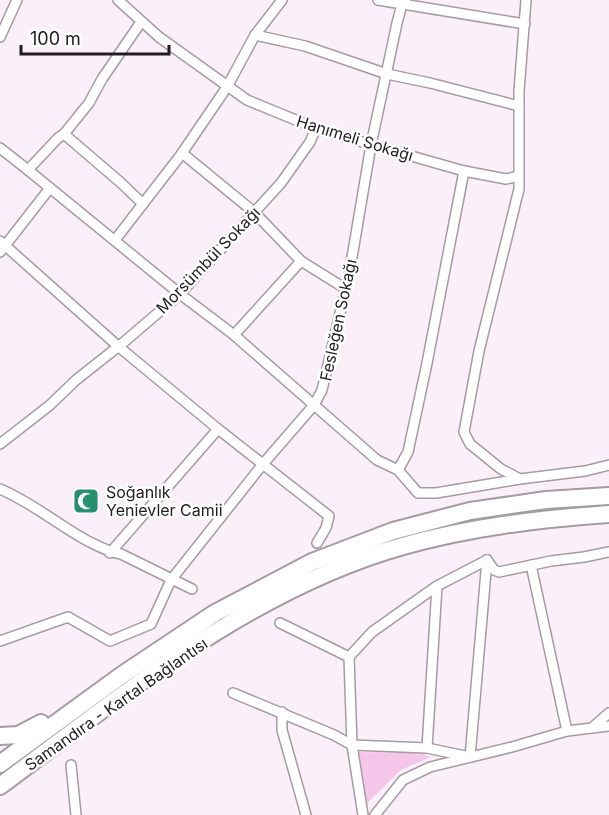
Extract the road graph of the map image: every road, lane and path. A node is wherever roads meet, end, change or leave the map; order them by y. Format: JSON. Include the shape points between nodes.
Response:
{"nodes":[{"id":1,"x":17,"y":0,"type":"edge"},
{"id":2,"x":282,"y":0,"type":"edge"},
{"id":3,"x":378,"y":0,"type":"edge"},
{"id":4,"x":526,"y":0,"type":"edge"},
{"id":5,"x":123,"y":2,"type":"edge"},
{"id":6,"x":403,"y":2,"type":"edge"},
{"id":7,"x":141,"y":22,"type":"junction"},
{"id":8,"x":525,"y":24,"type":"junction"},
{"id":9,"x":255,"y":35,"type":"junction"},
{"id":10,"x":0,"y":37,"type":"edge"},
{"id":11,"x":387,"y":74,"type":"junction"},
{"id":12,"x":227,"y":87,"type":"junction"},
{"id":13,"x":519,"y":106,"type":"junction"},
{"id":14,"x":316,"y":128,"type":"junction"},
{"id":15,"x":64,"y":134,"type":"junction"},
{"id":16,"x":371,"y":145,"type":"junction"},
{"id":17,"x":0,"y":148,"type":"edge"},
{"id":18,"x":182,"y":153,"type":"junction"},
{"id":19,"x":28,"y":170,"type":"junction"},
{"id":20,"x":464,"y":171,"type":"junction"},
{"id":21,"x":519,"y":176,"type":"junction"},
{"id":22,"x":50,"y":188,"type":"junction"},
{"id":23,"x":143,"y":204,"type":"junction"},
{"id":24,"x":254,"y":212,"type":"junction"},
{"id":25,"x":115,"y":240,"type":"junction"},
{"id":26,"x":2,"y":246,"type":"edge"},
{"id":27,"x":301,"y":261,"type":"junction"},
{"id":28,"x":346,"y":289,"type":"junction"},
{"id":29,"x":180,"y":294,"type":"junction"},
{"id":30,"x":234,"y":335,"type":"junction"},
{"id":31,"x":119,"y":347,"type":"junction"},
{"id":32,"x":314,"y":405,"type":"junction"},
{"id":33,"x":218,"y":429,"type":"junction"},
{"id":34,"x":0,"y":444,"type":"edge"},
{"id":35,"x":262,"y":464,"type":"junction"},
{"id":36,"x":609,"y":465,"type":"edge"},
{"id":37,"x":398,"y":471,"type":"junction"},
{"id":38,"x":520,"y":480,"type":"junction"},
{"id":39,"x":0,"y":489,"type":"edge"},
{"id":40,"x":609,"y":496,"type":"edge"},
{"id":41,"x":609,"y":514,"type":"edge"},
{"id":42,"x":318,"y":543,"type":"dead end"},
{"id":43,"x":609,"y":552,"type":"edge"},
{"id":44,"x":111,"y":553,"type":"junction"},
{"id":45,"x":487,"y":560,"type":"junction"},
{"id":46,"x":531,"y":565,"type":"junction"},
{"id":47,"x":171,"y":580,"type":"junction"},
{"id":48,"x":438,"y":586,"type":"junction"},
{"id":49,"x":192,"y":589,"type":"dead end"},
{"id":50,"x":280,"y":622,"type":"dead end"},
{"id":51,"x":0,"y":641,"type":"edge"},
{"id":52,"x":349,"y":657,"type":"junction"},
{"id":53,"x":122,"y":675,"type":"junction"},
{"id":54,"x":233,"y":693,"type":"dead end"},
{"id":55,"x":282,"y":712,"type":"junction"},
{"id":56,"x":609,"y":713,"type":"edge"},
{"id":57,"x":609,"y":726,"type":"edge"},
{"id":58,"x":593,"y":727,"type":"junction"},
{"id":59,"x":567,"y":731,"type":"junction"},
{"id":60,"x":0,"y":736,"type":"edge"},
{"id":61,"x":63,"y":740,"type":"junction"},
{"id":62,"x":352,"y":745,"type":"junction"},
{"id":63,"x":427,"y":748,"type":"junction"},
{"id":64,"x":470,"y":757,"type":"junction"},
{"id":65,"x":0,"y":764,"type":"edge"},
{"id":66,"x":71,"y":765,"type":"dead end"},
{"id":67,"x":0,"y":786,"type":"edge"},
{"id":68,"x":0,"y":800,"type":"edge"},
{"id":69,"x":76,"y":815,"type":"edge"},
{"id":70,"x":306,"y":815,"type":"edge"},
{"id":71,"x":363,"y":815,"type":"edge"},
{"id":72,"x":375,"y":815,"type":"edge"}],
"edges":[{"from":1,"to":10,"type":"street"},
{"from":2,"to":9,"type":"street"},
{"from":3,"to":6,"type":"street"},
{"from":4,"to":8,"type":"street"},
{"from":5,"to":7,"type":"street","name":"Hanımeli Sokağı"},
{"from":6,"to":8,"type":"street"},
{"from":6,"to":11,"type":"street","name":"Fesleğen Sokağı"},
{"from":7,"to":12,"type":"street","name":"Hanımeli Sokağı"},
{"from":7,"to":15,"type":"street","via":[[89,103]]},
{"from":8,"to":13,"type":"street"},
{"from":9,"to":11,"type":"street","via":[[305,46]]},
{"from":9,"to":12,"type":"street"},
{"from":11,"to":13,"type":"street"},
{"from":11,"to":16,"type":"street","name":"Fesleğen Sokağı"},
{"from":12,"to":14,"type":"street","name":"Hanımeli Sokağı","via":[[247,100]]},
{"from":12,"to":18,"type":"street"},
{"from":13,"to":21,"type":"street"},
{"from":14,"to":16,"type":"street","name":"Hanımeli Sokağı"},
{"from":14,"to":24,"type":"street","name":"Morsümbül Sokağı","via":[[281,183]]},
{"from":15,"to":19,"type":"street"},
{"from":15,"to":23,"type":"street"},
{"from":16,"to":20,"type":"street","name":"Hanımeli Sokağı"},
{"from":16,"to":28,"type":"street","name":"Fesleğen Sokağı"},
{"from":17,"to":19,"type":"street"},
{"from":18,"to":23,"type":"street"},
{"from":18,"to":24,"type":"street"},
{"from":19,"to":22,"type":"street"},
{"from":20,"to":21,"type":"street","name":"Hanımeli Sokağı","via":[[506,179]]},
{"from":20,"to":37,"type":"street","via":[[408,452]]},
{"from":21,"to":38,"type":"street","via":[[464,432],[470,444]]},
{"from":22,"to":25,"type":"street"},
{"from":22,"to":26,"type":"street"},
{"from":23,"to":25,"type":"street"},
{"from":24,"to":27,"type":"street"},
{"from":24,"to":29,"type":"street","name":"Morsümbül Sokağı"},
{"from":25,"to":29,"type":"street"},
{"from":26,"to":31,"type":"street"},
{"from":27,"to":28,"type":"street"},
{"from":27,"to":30,"type":"street"},
{"from":28,"to":32,"type":"street","name":"Fesleğen Sokağı","via":[[322,390]]},
{"from":29,"to":30,"type":"street"},
{"from":29,"to":31,"type":"street","name":"Morsümbül Sokağı"},
{"from":30,"to":32,"type":"street"},
{"from":31,"to":33,"type":"street"},
{"from":31,"to":34,"type":"street","name":"Morsümbül Sokağı"},
{"from":32,"to":35,"type":"street","name":"Fesleğen Sokağı"},
{"from":32,"to":37,"type":"street","via":[[377,460]]},
{"from":33,"to":35,"type":"street"},
{"from":33,"to":44,"type":"street"},
{"from":35,"to":42,"type":"street","via":[[329,516]]},
{"from":35,"to":47,"type":"street","name":"Fesleğen Sokağı"},
{"from":36,"to":38,"type":"street"},
{"from":37,"to":38,"type":"street","via":[[418,493]]},
{"from":39,"to":44,"type":"street"},
{"from":40,"to":53,"type":"highway","name":"Samandıra - Kartal Bağlantısı","via":[[470,511],[393,531],[312,562],[215,613]]},
{"from":41,"to":61,"type":"highway","name":"Samandıra - Kartal Bağlantısı","via":[[541,519],[457,533],[402,546],[334,571],[267,602],[182,654]]},
{"from":43,"to":46,"type":"street"},
{"from":44,"to":47,"type":"street","via":[[121,554]]},
{"from":45,"to":46,"type":"street","via":[[499,572]]},
{"from":45,"to":48,"type":"street"},
{"from":45,"to":64,"type":"street"},
{"from":46,"to":59,"type":"street"},
{"from":47,"to":49,"type":"street"},
{"from":47,"to":51,"type":"street","name":"Fesleğen Sokağı","via":[[151,624],[110,641],[68,618]]},
{"from":48,"to":52,"type":"street","via":[[372,632]]},
{"from":48,"to":63,"type":"street"},
{"from":50,"to":52,"type":"street"},
{"from":52,"to":62,"type":"street"},
{"from":53,"to":60,"type":"highway","via":[[32,729]]},
{"from":53,"to":65,"type":"highway","name":"Samandıra - Kartal Bağlantısı"},
{"from":54,"to":55,"type":"street"},
{"from":55,"to":62,"type":"street"},
{"from":55,"to":70,"type":"street","via":[[282,730]]},
{"from":56,"to":58,"type":"street"},
{"from":57,"to":58,"type":"street"},
{"from":58,"to":59,"type":"street"},
{"from":59,"to":64,"type":"street"},
{"from":61,"to":67,"type":"highway","name":"Samandıra - Kartal Bağlantısı"},
{"from":61,"to":68,"type":"highway"},
{"from":62,"to":63,"type":"street"},
{"from":62,"to":71,"type":"street"},
{"from":63,"to":64,"type":"street"},
{"from":64,"to":72,"type":"street","via":[[430,767],[403,780]]},
{"from":66,"to":69,"type":"street"}]}
